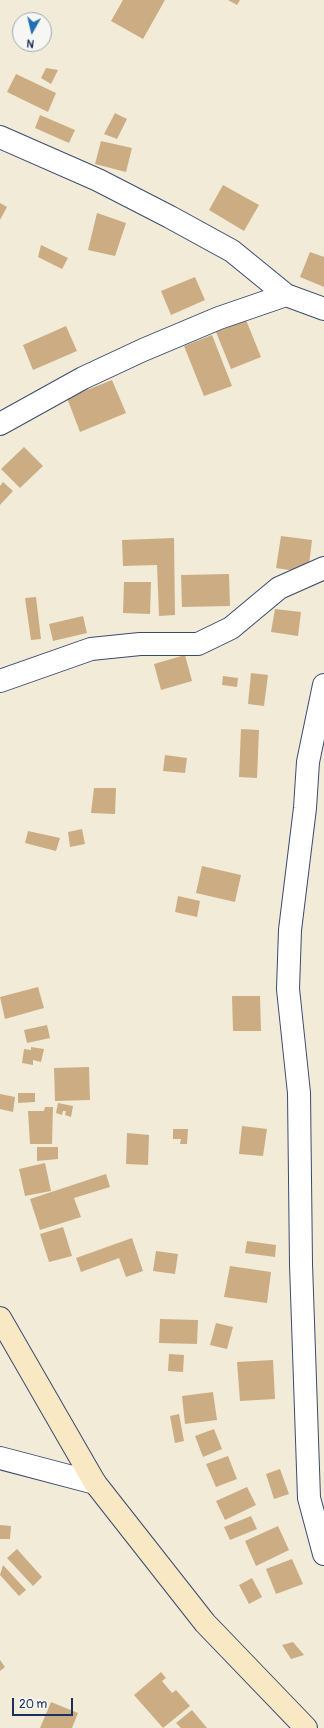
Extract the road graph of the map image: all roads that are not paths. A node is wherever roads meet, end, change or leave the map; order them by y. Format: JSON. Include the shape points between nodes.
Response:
{"nodes":[{"id":1,"x":0,"y":137,"type":"edge"},
{"id":2,"x":286,"y":295,"type":"junction"},
{"id":3,"x":324,"y":309,"type":"edge"},
{"id":4,"x":0,"y":424,"type":"edge"},
{"id":5,"x":324,"y":568,"type":"edge"},
{"id":6,"x":0,"y":681,"type":"edge"},
{"id":7,"x":324,"y":685,"type":"edge"},
{"id":8,"x":315,"y":810,"type":"edge"},
{"id":9,"x":0,"y":1318,"type":"edge"},
{"id":10,"x":0,"y":1458,"type":"edge"},
{"id":11,"x":95,"y":1483,"type":"junction"},
{"id":12,"x":324,"y":1554,"type":"edge"},
{"id":13,"x":306,"y":1728,"type":"edge"}],
"edges":[{"from":1,"to":2,"type":"street","via":[[98,180],[232,251]]},
{"from":2,"to":3,"type":"street"},
{"from":2,"to":4,"type":"street","via":[[219,318],[142,350],[83,378]]},
{"from":5,"to":6,"type":"street","via":[[279,588],[231,628],[198,644],[140,644],[91,649]]},
{"from":7,"to":8,"type":"street","via":[[308,762]]},
{"from":8,"to":12,"type":"street","via":[[290,930],[288,989],[299,1093],[301,1264],[309,1498]]},
{"from":9,"to":11,"type":"main road"},
{"from":10,"to":11,"type":"street"},
{"from":11,"to":13,"type":"main road","via":[[205,1623]]}]}
